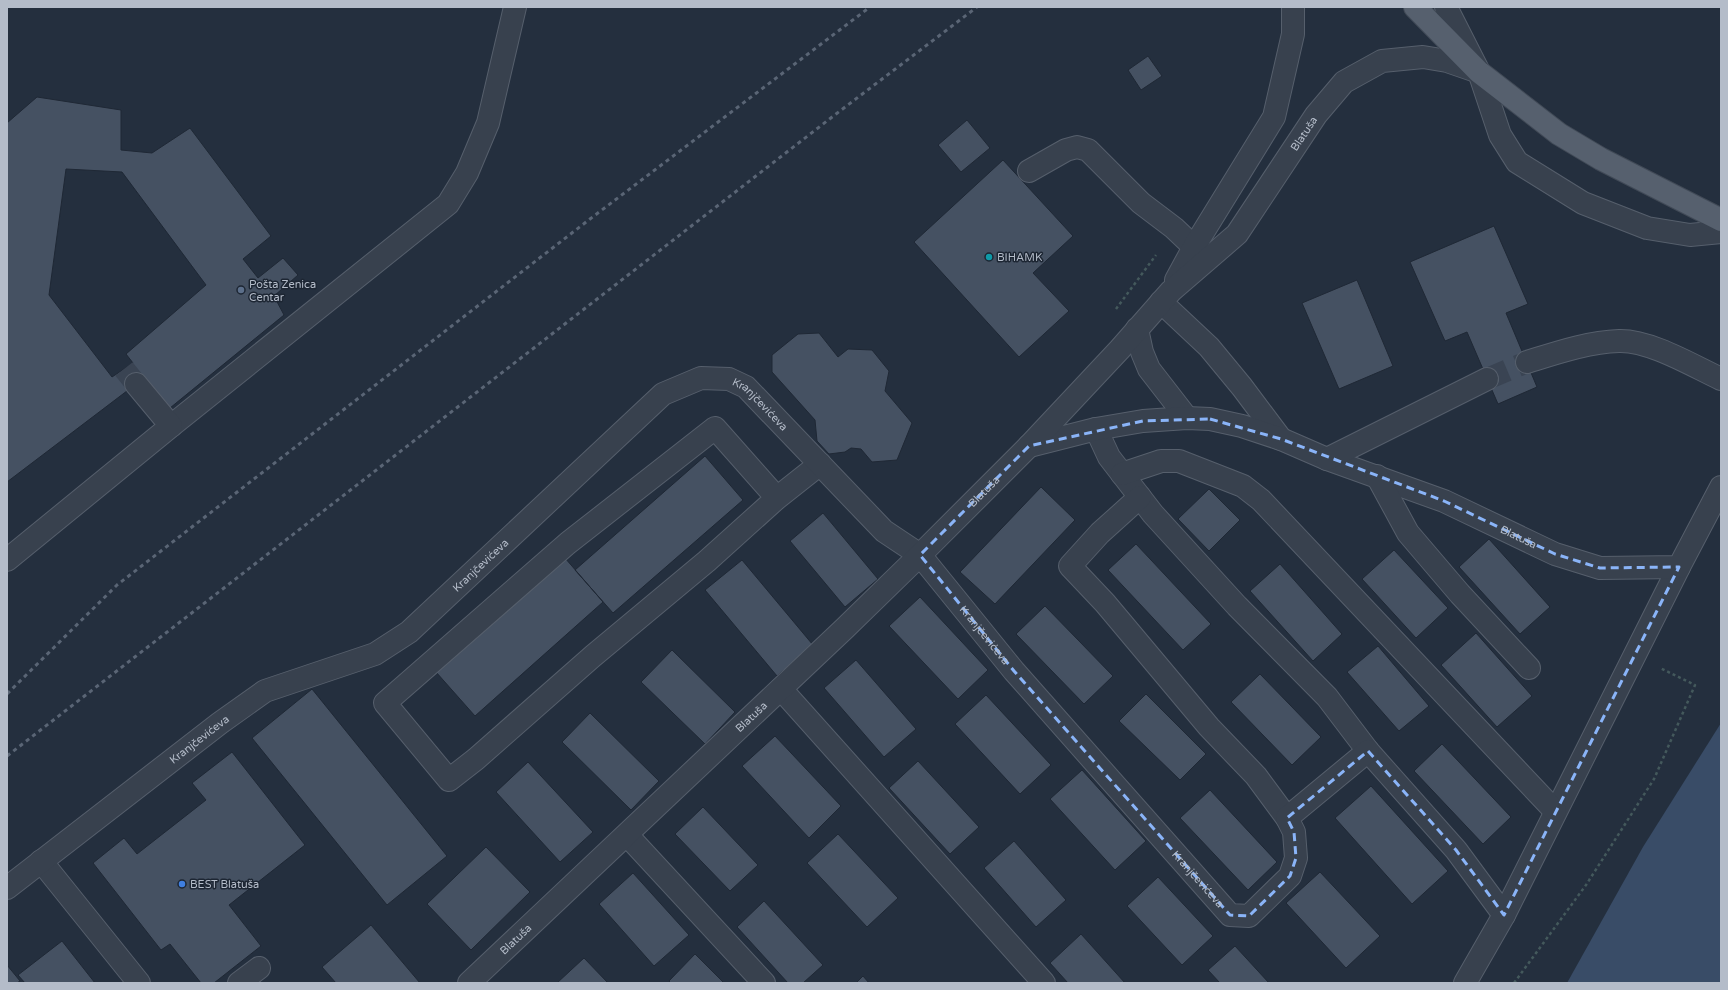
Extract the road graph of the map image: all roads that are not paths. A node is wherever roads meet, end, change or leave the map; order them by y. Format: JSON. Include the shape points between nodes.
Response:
{"nodes":[{"id":1,"x":515,"y":7,"type":"edge"},
{"id":2,"x":1294,"y":7,"type":"edge"},
{"id":3,"x":1415,"y":7,"type":"edge"},
{"id":4,"x":1446,"y":7,"type":"edge"},
{"id":5,"x":1478,"y":72,"type":"junction"},
{"id":6,"x":1029,"y":171,"type":"dead end"},
{"id":7,"x":1721,"y":220,"type":"edge"},
{"id":8,"x":1721,"y":232,"type":"edge"},
{"id":9,"x":1194,"y":246,"type":"junction"},
{"id":10,"x":1166,"y":296,"type":"junction"},
{"id":11,"x":1137,"y":329,"type":"junction"},
{"id":12,"x":1527,"y":362,"type":"tunnel mouth"},
{"id":13,"x":1487,"y":379,"type":"tunnel mouth"},
{"id":14,"x":1721,"y":379,"type":"edge"},
{"id":15,"x":136,"y":384,"type":"tunnel mouth"},
{"id":16,"x":1186,"y":418,"type":"junction"},
{"id":17,"x":170,"y":426,"type":"junction"},
{"id":18,"x":1096,"y":429,"type":"junction"},
{"id":19,"x":1281,"y":439,"type":"junction"},
{"id":20,"x":1029,"y":446,"type":"junction"},
{"id":21,"x":1327,"y":459,"type":"junction"},
{"id":22,"x":820,"y":464,"type":"junction"},
{"id":23,"x":1122,"y":474,"type":"junction"},
{"id":24,"x":1377,"y":476,"type":"junction"},
{"id":25,"x":1721,"y":486,"type":"edge"},
{"id":26,"x":1140,"y":496,"type":"junction"},
{"id":27,"x":777,"y":498,"type":"junction"},
{"id":28,"x":920,"y":556,"type":"junction"},
{"id":29,"x":7,"y":560,"type":"edge"},
{"id":30,"x":1679,"y":567,"type":"junction"},
{"id":31,"x":1529,"y":668,"type":"dead end"},
{"id":32,"x":781,"y":689,"type":"junction"},
{"id":33,"x":1368,"y":751,"type":"junction"},
{"id":34,"x":1555,"y":811,"type":"junction"},
{"id":35,"x":1287,"y":818,"type":"junction"},
{"id":36,"x":627,"y":835,"type":"junction"},
{"id":37,"x":41,"y":861,"type":"junction"},
{"id":38,"x":7,"y":888,"type":"edge"},
{"id":39,"x":1504,"y":915,"type":"junction"},
{"id":40,"x":259,"y":968,"type":"dead end"},
{"id":41,"x":139,"y":983,"type":"edge"},
{"id":42,"x":239,"y":983,"type":"edge"},
{"id":43,"x":470,"y":983,"type":"edge"},
{"id":44,"x":764,"y":983,"type":"edge"},
{"id":45,"x":1044,"y":983,"type":"edge"},
{"id":46,"x":1465,"y":983,"type":"edge"}],
"edges":[{"from":1,"to":17,"type":"street","via":[[488,123],[467,173],[448,204]]},
{"from":2,"to":9,"type":"street","name":"Blatuša","via":[[1293,34],[1274,117]]},
{"from":3,"to":5,"type":"main road"},
{"from":4,"to":5,"type":"street"},
{"from":5,"to":7,"type":"main road","via":[[1560,134],[1601,159]]},
{"from":5,"to":8,"type":"street","via":[[1500,135],[1517,162],[1583,203],[1647,228],[1690,234]]},
{"from":5,"to":10,"type":"street","name":"Blatuša","via":[[1447,61],[1423,57],[1382,61],[1344,82],[1316,115],[1237,234]]},
{"from":6,"to":9,"type":"street","via":[[1066,150],[1077,147],[1088,150],[1141,203]]},
{"from":9,"to":10,"type":"street","name":"Blatuša"},
{"from":10,"to":11,"type":"street","name":"Blatuša"},
{"from":10,"to":19,"type":"street","name":"Blatuša","via":[[1242,387]]},
{"from":11,"to":16,"type":"street","via":[[1149,369]]},
{"from":11,"to":20,"type":"street","name":"Blatuša"},
{"from":12,"to":14,"type":"street","via":[[1557,352],[1620,341],[1672,355]]},
{"from":13,"to":21,"type":"street"},
{"from":15,"to":17,"type":"street"},
{"from":16,"to":18,"type":"street","name":"Blatuša","via":[[1143,421]]},
{"from":16,"to":19,"type":"street","name":"Blatuša","via":[[1210,419],[1242,426]]},
{"from":17,"to":29,"type":"street"},
{"from":18,"to":20,"type":"street","name":"Blatuša"},
{"from":18,"to":23,"type":"street","via":[[1109,457]]},
{"from":19,"to":21,"type":"street","name":"Blatuša"},
{"from":20,"to":28,"type":"street","name":"Blatuša"},
{"from":21,"to":24,"type":"street","name":"Blatuša"},
{"from":22,"to":27,"type":"street"},
{"from":22,"to":28,"type":"street","name":"Kranjčevićeva","via":[[884,531]]},
{"from":22,"to":37,"type":"street","name":"Kranjčevićeva","via":[[746,387],[729,379],[701,378],[663,394],[409,632],[375,654],[265,691]]},
{"from":23,"to":26,"type":"street"},
{"from":23,"to":34,"type":"street","via":[[1161,461],[1179,460],[1243,486],[1262,500]]},
{"from":24,"to":30,"type":"street","name":"Blatuša","via":[[1444,501],[1555,554],[1600,568]]},
{"from":24,"to":31,"type":"street","via":[[1408,533]]},
{"from":25,"to":30,"type":"street"},
{"from":26,"to":33,"type":"street","via":[[1237,606],[1327,697]]},
{"from":26,"to":35,"type":"street","name":"Kranjčevićeva","via":[[1070,566],[1105,603],[1209,727],[1256,776]]},
{"from":27,"to":27,"type":"street","via":[[707,561],[449,780],[385,703],[568,543],[715,428]]},
{"from":28,"to":32,"type":"street","name":"Blatuša"},
{"from":28,"to":35,"type":"street","name":"Kranjčevićeva","via":[[1014,671],[1230,915],[1250,916],[1290,876],[1296,858],[1294,832]]},
{"from":30,"to":34,"type":"street"},
{"from":32,"to":36,"type":"street","name":"Blatuša"},
{"from":32,"to":45,"type":"street"},
{"from":33,"to":35,"type":"street"},
{"from":33,"to":39,"type":"street","via":[[1456,850]]},
{"from":34,"to":39,"type":"street"},
{"from":36,"to":43,"type":"street","name":"Blatuša"},
{"from":36,"to":44,"type":"street"},
{"from":37,"to":38,"type":"street","name":"Kranjčevićeva"},
{"from":37,"to":41,"type":"street"},
{"from":39,"to":46,"type":"street"},
{"from":40,"to":42,"type":"street"}]}
